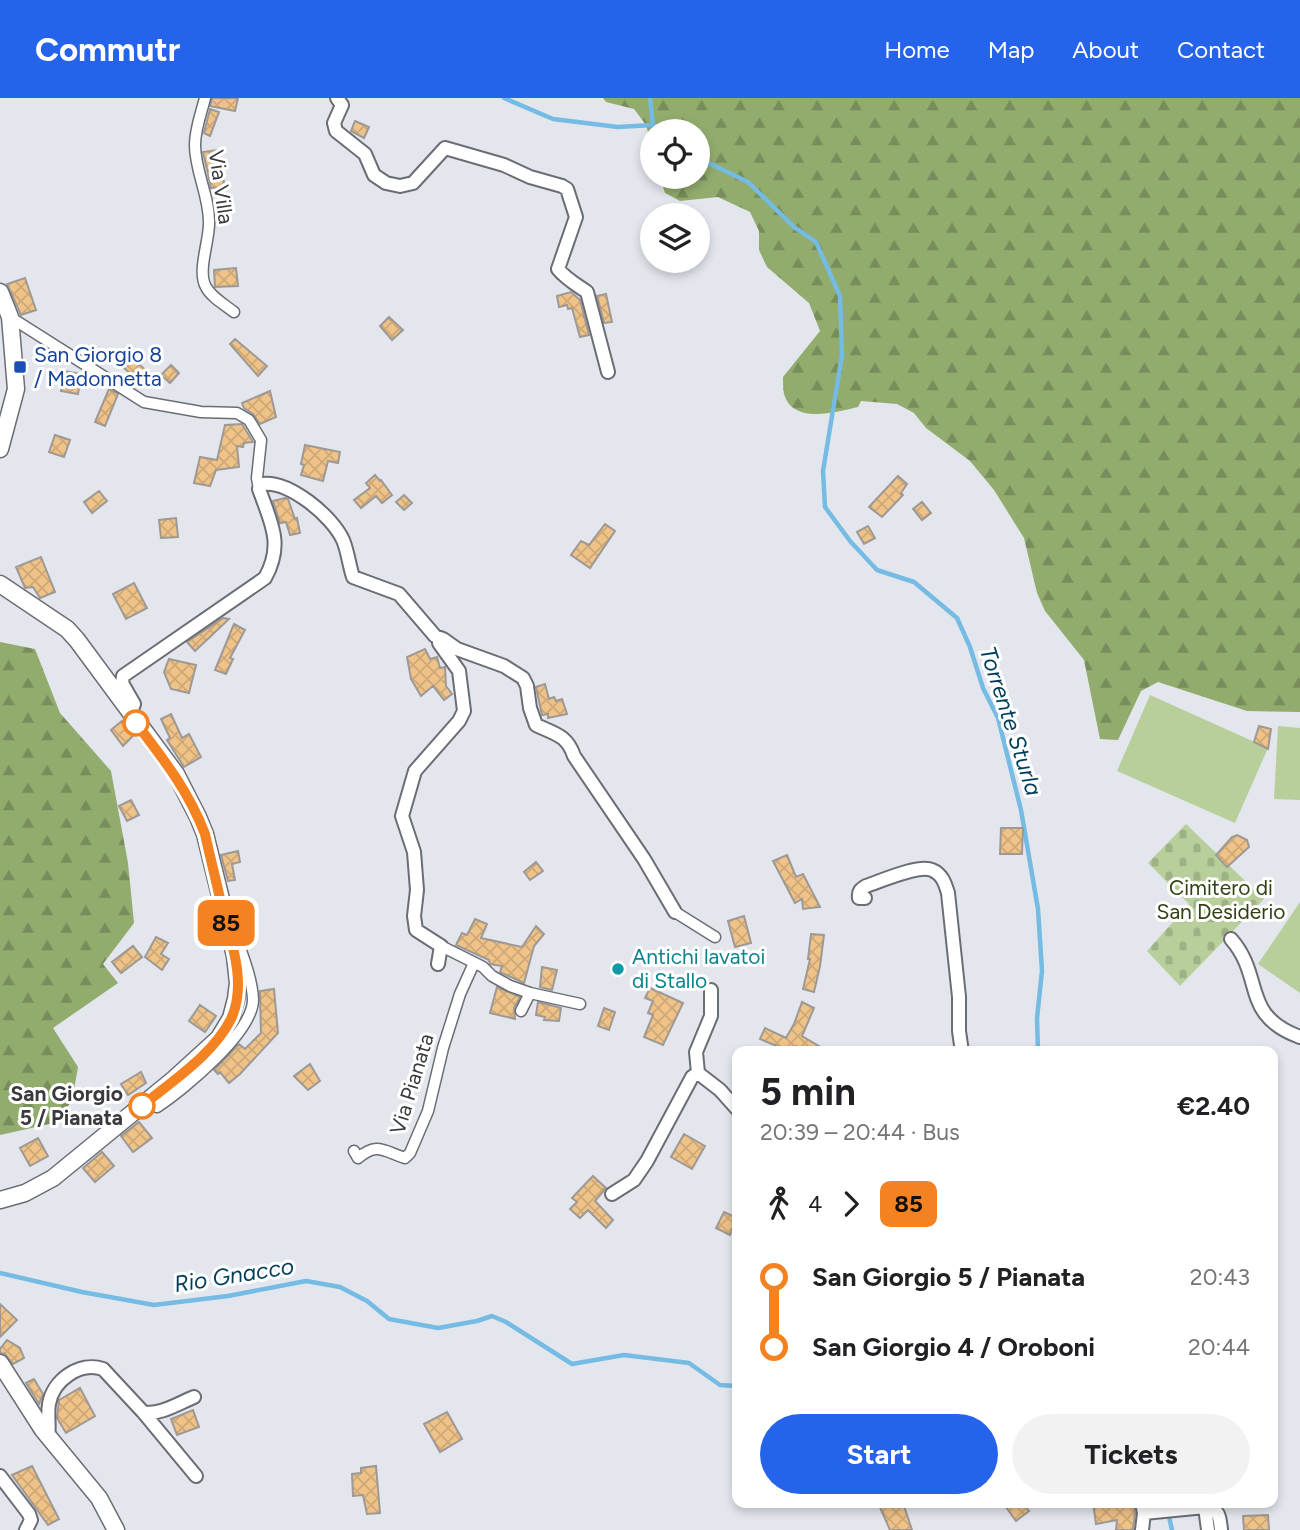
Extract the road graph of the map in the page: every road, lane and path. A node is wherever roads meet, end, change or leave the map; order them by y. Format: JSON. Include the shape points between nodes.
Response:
{"nodes":[{"id":1,"x":205,"y":98,"type":"edge"},
{"id":2,"x":337,"y":98,"type":"edge"},
{"id":3,"x":0,"y":292,"type":"edge"},
{"id":4,"x":234,"y":312,"type":"dead end"},
{"id":5,"x":10,"y":317,"type":"junction"},
{"id":6,"x":608,"y":372,"type":"dead end"},
{"id":7,"x":0,"y":449,"type":"edge"},
{"id":8,"x":259,"y":489,"type":"junction"},
{"id":9,"x":0,"y":585,"type":"edge"},
{"id":10,"x":435,"y":636,"type":"junction"},
{"id":11,"x":130,"y":714,"type":"junction"},
{"id":12,"x":865,"y":898,"type":"dead end"},
{"id":13,"x":221,"y":901,"type":"junction"},
{"id":14,"x":675,"y":912,"type":"joint"},
{"id":15,"x":715,"y":937,"type":"dead end"},
{"id":16,"x":1231,"y":939,"type":"dead end"},
{"id":17,"x":441,"y":946,"type":"junction"},
{"id":18,"x":474,"y":962,"type":"junction"},
{"id":19,"x":438,"y":964,"type":"dead end"},
{"id":20,"x":711,"y":990,"type":"dead end"},
{"id":21,"x":530,"y":993,"type":"junction"},
{"id":22,"x":580,"y":1004,"type":"dead end"},
{"id":23,"x":521,"y":1011,"type":"dead end"},
{"id":24,"x":1300,"y":1037,"type":"edge"},
{"id":25,"x":961,"y":1046,"type":"edge"},
{"id":26,"x":698,"y":1073,"type":"junction"},
{"id":27,"x":151,"y":1099,"type":"junction"},
{"id":28,"x":732,"y":1103,"type":"edge"},
{"id":29,"x":354,"y":1151,"type":"dead end"},
{"id":30,"x":612,"y":1194,"type":"dead end"},
{"id":31,"x":0,"y":1200,"type":"edge"},
{"id":32,"x":0,"y":1363,"type":"edge"},
{"id":33,"x":194,"y":1396,"type":"dead end"},
{"id":34,"x":142,"y":1412,"type":"junction"},
{"id":35,"x":48,"y":1437,"type":"junction"},
{"id":36,"x":0,"y":1476,"type":"edge"},
{"id":37,"x":196,"y":1476,"type":"dead end"},
{"id":38,"x":1143,"y":1508,"type":"edge"},
{"id":39,"x":1180,"y":1508,"type":"edge"},
{"id":40,"x":1205,"y":1508,"type":"edge"},
{"id":41,"x":1209,"y":1508,"type":"edge"},
{"id":42,"x":26,"y":1530,"type":"edge"},
{"id":43,"x":116,"y":1530,"type":"edge"},
{"id":44,"x":1142,"y":1530,"type":"edge"},
{"id":45,"x":1208,"y":1530,"type":"edge"},
{"id":46,"x":1221,"y":1530,"type":"edge"}],
"edges":[{"from":1,"to":4,"type":"street","name":"Via Villa","via":[[195,132],[209,221],[203,279],[207,289]]},
{"from":2,"to":6,"type":"street","via":[[342,105],[334,124],[337,133],[365,154],[374,175],[386,183],[413,183],[445,148],[567,189],[576,217],[558,270],[587,292]]},
{"from":3,"to":5,"type":"street"},
{"from":5,"to":7,"type":"street","via":[[16,389]]},
{"from":5,"to":8,"type":"street","via":[[144,402],[201,412],[237,412],[249,420],[261,440]]},
{"from":8,"to":10,"type":"street","via":[[262,484],[279,485],[317,508],[339,532],[354,577],[399,594]]},
{"from":8,"to":11,"type":"street","via":[[276,543],[265,578],[123,676],[134,704]]},
{"from":9,"to":11,"type":"street","via":[[67,629]]},
{"from":10,"to":14,"type":"street","via":[[523,678],[536,725],[569,743]]},
{"from":10,"to":17,"type":"street","via":[[459,671],[464,711],[415,771],[402,816],[414,852],[416,930]]},
{"from":11,"to":13,"type":"street","via":[[192,803],[205,834]]},
{"from":12,"to":25,"type":"street","via":[[859,894],[866,886],[919,869],[932,870],[941,877],[948,892]]},
{"from":13,"to":27,"type":"street","via":[[237,972],[233,1013],[211,1046]]},
{"from":13,"to":27,"type":"street","via":[[225,899],[229,910],[253,1000],[241,1027],[202,1074],[158,1107]]},
{"from":14,"to":15,"type":"street"},
{"from":16,"to":24,"type":"street","via":[[1243,955],[1261,1011]]},
{"from":17,"to":18,"type":"street"},
{"from":17,"to":19,"type":"street"},
{"from":18,"to":21,"type":"street","via":[[492,976]]},
{"from":18,"to":29,"type":"street","name":"Via Pianata","via":[[443,1048],[428,1111],[410,1153],[405,1158],[376,1147],[358,1158]]},
{"from":20,"to":26,"type":"street","via":[[710,1016],[696,1052]]},
{"from":21,"to":22,"type":"street"},
{"from":21,"to":23,"type":"street"},
{"from":26,"to":28,"type":"street"},
{"from":26,"to":30,"type":"street","via":[[634,1180]]},
{"from":27,"to":31,"type":"street","via":[[53,1178]]},
{"from":32,"to":35,"type":"street"},
{"from":33,"to":34,"type":"street","via":[[160,1411]]},
{"from":34,"to":35,"type":"street","via":[[103,1369],[79,1369],[53,1391]]},
{"from":34,"to":37,"type":"street"},
{"from":35,"to":43,"type":"street","via":[[99,1499]]},
{"from":36,"to":42,"type":"street","via":[[32,1520]]},
{"from":38,"to":39,"type":"street"},
{"from":38,"to":44,"type":"street"},
{"from":40,"to":45,"type":"street"},
{"from":41,"to":46,"type":"street","via":[[1216,1510]]}]}
